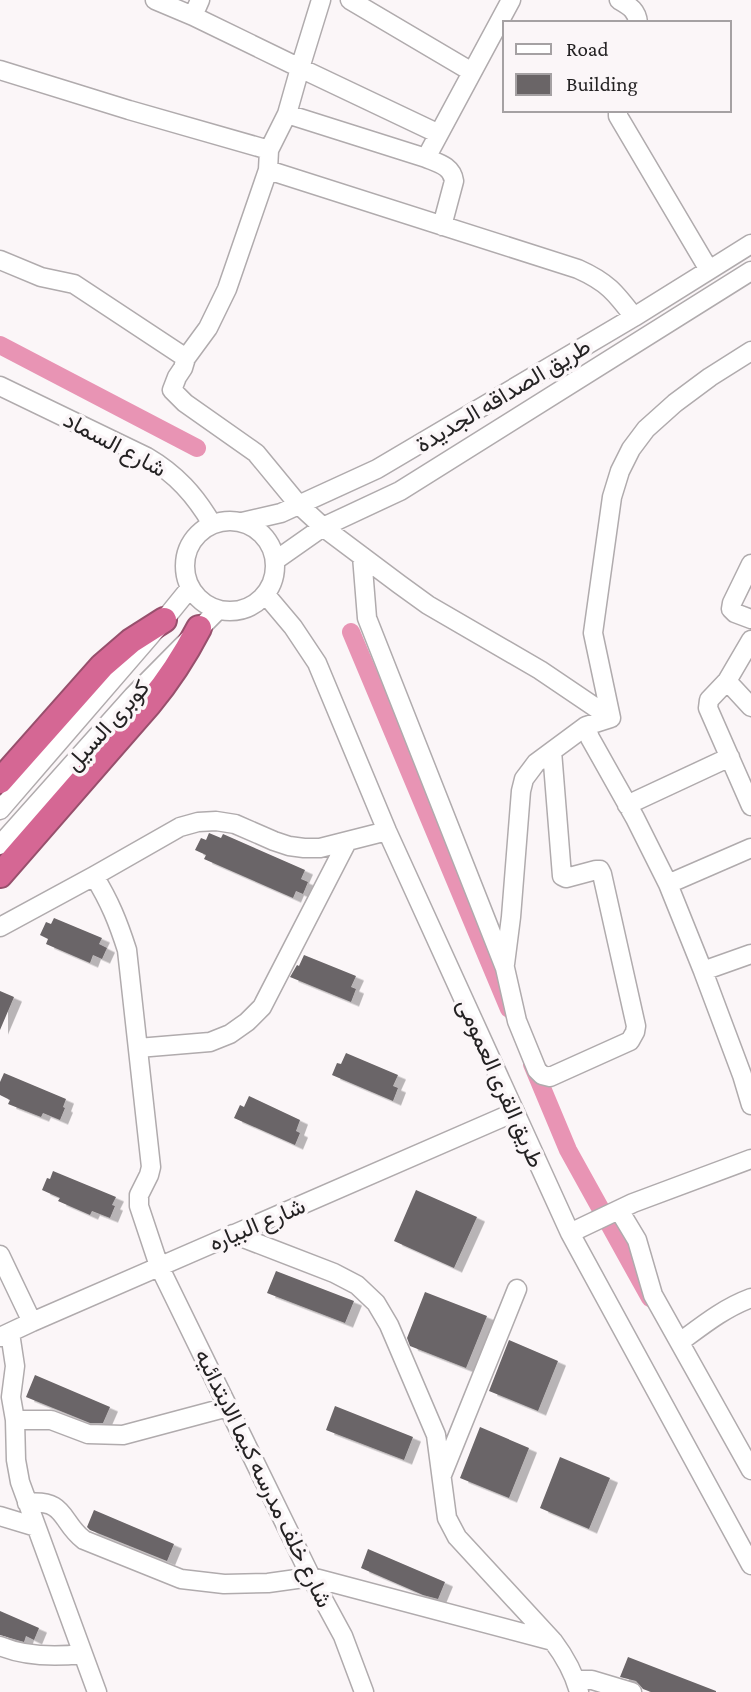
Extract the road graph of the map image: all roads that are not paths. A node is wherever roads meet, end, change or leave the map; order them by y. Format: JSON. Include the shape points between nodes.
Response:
{"nodes":[{"id":1,"x":155,"y":0,"type":"edge"},
{"id":2,"x":321,"y":0,"type":"edge"},
{"id":3,"x":351,"y":0,"type":"edge"},
{"id":4,"x":619,"y":0,"type":"edge"},
{"id":5,"x":506,"y":2,"type":"edge"},
{"id":6,"x":196,"y":8,"type":"edge"},
{"id":7,"x":638,"y":21,"type":"edge"},
{"id":8,"x":300,"y":68,"type":"junction"},
{"id":9,"x":0,"y":70,"type":"edge"},
{"id":10,"x":472,"y":72,"type":"junction"},
{"id":11,"x":618,"y":112,"type":"edge"},
{"id":12,"x":287,"y":114,"type":"junction"},
{"id":13,"x":439,"y":134,"type":"junction"},
{"id":14,"x":269,"y":150,"type":"junction"},
{"id":15,"x":426,"y":158,"type":"junction"},
{"id":16,"x":268,"y":170,"type":"junction"},
{"id":17,"x":442,"y":226,"type":"junction"},
{"id":18,"x":751,"y":244,"type":"edge"},
{"id":19,"x":0,"y":260,"type":"edge"},
{"id":20,"x":709,"y":270,"type":"junction"},
{"id":21,"x":751,"y":271,"type":"edge"},
{"id":22,"x":634,"y":317,"type":"junction"},
{"id":23,"x":751,"y":351,"type":"edge"},
{"id":24,"x":186,"y":358,"type":"junction"},
{"id":25,"x":0,"y":386,"type":"edge"},
{"id":26,"x":298,"y":504,"type":"junction"},
{"id":27,"x":242,"y":522,"type":"junction"},
{"id":28,"x":212,"y":524,"type":"junction"},
{"id":29,"x":323,"y":527,"type":"junction"},
{"id":30,"x":362,"y":556,"type":"junction"},
{"id":31,"x":276,"y":560,"type":"junction"},
{"id":32,"x":751,"y":564,"type":"edge"},
{"id":33,"x":190,"y":587,"type":"junction"},
{"id":34,"x":265,"y":595,"type":"junction"},
{"id":35,"x":218,"y":610,"type":"junction"},
{"id":36,"x":164,"y":620,"type":"junction"},
{"id":37,"x":751,"y":620,"type":"edge"},
{"id":38,"x":199,"y":628,"type":"junction"},
{"id":39,"x":751,"y":640,"type":"edge"},
{"id":40,"x":727,"y":681,"type":"junction"},
{"id":41,"x":751,"y":707,"type":"edge"},
{"id":42,"x":611,"y":718,"type":"junction"},
{"id":43,"x":586,"y":726,"type":"junction"},
{"id":44,"x":552,"y":751,"type":"junction"},
{"id":45,"x":730,"y":757,"type":"junction"},
{"id":46,"x":0,"y":781,"type":"edge"},
{"id":47,"x":627,"y":805,"type":"junction"},
{"id":48,"x":751,"y":806,"type":"edge"},
{"id":49,"x":0,"y":810,"type":"edge"},
{"id":50,"x":387,"y":831,"type":"junction"},
{"id":51,"x":347,"y":842,"type":"junction"},
{"id":52,"x":0,"y":845,"type":"edge"},
{"id":53,"x":751,"y":848,"type":"edge"},
{"id":54,"x":0,"y":875,"type":"edge"},
{"id":55,"x":94,"y":876,"type":"junction"},
{"id":56,"x":668,"y":884,"type":"junction"},
{"id":57,"x":0,"y":928,"type":"edge"},
{"id":58,"x":751,"y":954,"type":"edge"},
{"id":59,"x":505,"y":968,"type":"junction"},
{"id":60,"x":703,"y":971,"type":"junction"},
{"id":61,"x":138,"y":1048,"type":"junction"},
{"id":62,"x":746,"y":1074,"type":"edge"},
{"id":63,"x":751,"y":1105,"type":"edge"},
{"id":64,"x":515,"y":1112,"type":"junction"},
{"id":65,"x":751,"y":1158,"type":"edge"},
{"id":66,"x":616,"y":1212,"type":"junction"},
{"id":67,"x":574,"y":1231,"type":"junction"},
{"id":68,"x":233,"y":1234,"type":"junction"},
{"id":69,"x":0,"y":1255,"type":"edge"},
{"id":70,"x":159,"y":1266,"type":"junction"},
{"id":71,"x":517,"y":1289,"type":"dead end"},
{"id":72,"x":751,"y":1298,"type":"edge"},
{"id":73,"x":32,"y":1322,"type":"junction"},
{"id":74,"x":5,"y":1335,"type":"edge"},
{"id":75,"x":680,"y":1342,"type":"junction"},
{"id":76,"x":228,"y":1407,"type":"junction"},
{"id":77,"x":15,"y":1420,"type":"junction"},
{"id":78,"x":751,"y":1470,"type":"edge"},
{"id":79,"x":442,"y":1475,"type":"junction"},
{"id":80,"x":27,"y":1503,"type":"junction"},
{"id":81,"x":0,"y":1516,"type":"edge"},
{"id":82,"x":36,"y":1527,"type":"junction"},
{"id":83,"x":751,"y":1565,"type":"edge"},
{"id":84,"x":312,"y":1577,"type":"junction"},
{"id":85,"x":553,"y":1641,"type":"junction"},
{"id":86,"x":0,"y":1646,"type":"edge"},
{"id":87,"x":82,"y":1654,"type":"junction"},
{"id":88,"x":577,"y":1686,"type":"edge"},
{"id":89,"x":97,"y":1692,"type":"edge"},
{"id":90,"x":364,"y":1692,"type":"edge"},
{"id":91,"x":632,"y":1692,"type":"edge"}],
"edges":[{"from":1,"to":6,"type":"street"},
{"from":2,"to":8,"type":"street"},
{"from":3,"to":10,"type":"street"},
{"from":4,"to":7,"type":"street","via":[[632,8]]},
{"from":5,"to":10,"type":"street"},
{"from":6,"to":8,"type":"street"},
{"from":8,"to":12,"type":"street"},
{"from":8,"to":13,"type":"street"},
{"from":9,"to":14,"type":"street"},
{"from":10,"to":13,"type":"street"},
{"from":11,"to":20,"type":"street"},
{"from":12,"to":14,"type":"street"},
{"from":12,"to":15,"type":"street"},
{"from":13,"to":15,"type":"street"},
{"from":14,"to":16,"type":"street"},
{"from":15,"to":17,"type":"street","via":[[453,175]]},
{"from":16,"to":17,"type":"street"},
{"from":16,"to":24,"type":"street","via":[[227,289],[208,328]]},
{"from":17,"to":22,"type":"street","via":[[597,277],[614,290]]},
{"from":18,"to":20,"type":"street","name":"طريق الصداقه الجديدة"},
{"from":19,"to":24,"type":"street","via":[[41,277],[74,284]]},
{"from":20,"to":22,"type":"street","name":"طريق الصداقه الجديدة"},
{"from":21,"to":29,"type":"street","name":"طريق الصداقه الجديدة","via":[[400,491]]},
{"from":22,"to":26,"type":"street","name":"طريق الصداقه الجديدة","via":[[377,469]]},
{"from":23,"to":42,"type":"street","via":[[701,383],[646,429],[620,471],[612,497],[593,633]]},
{"from":24,"to":26,"type":"street","via":[[172,390],[256,453]]},
{"from":25,"to":28,"type":"street","name":"شارع السماد","via":[[163,467],[191,492]]},
{"from":26,"to":27,"type":"street","name":"طريق الصداقه الجديدة"},
{"from":26,"to":29,"type":"street"},
{"from":27,"to":28,"type":"street"},
{"from":27,"to":31,"type":"street","via":[[265,536]]},
{"from":28,"to":33,"type":"street","via":[[199,532],[185,558]]},
{"from":29,"to":30,"type":"street"},
{"from":29,"to":31,"type":"street","name":"طريق الصداقه الجديدة"},
{"from":30,"to":42,"type":"street","via":[[428,605],[540,670]]},
{"from":30,"to":59,"type":"street","via":[[367,618]]},
{"from":31,"to":34,"type":"street","via":[[276,573]]},
{"from":32,"to":37,"type":"street","via":[[732,603],[735,613]]},
{"from":33,"to":35,"type":"street"},
{"from":33,"to":36,"type":"street","name":"كوبرى السيل"},
{"from":34,"to":35,"type":"street","via":[[244,610]]},
{"from":34,"to":50,"type":"street","name":"طريق القرى العمومى","via":[[317,663]]},
{"from":35,"to":38,"type":"street","name":"كوبرى السيل"},
{"from":36,"to":46,"type":"highway","via":[[102,666]]},
{"from":36,"to":49,"type":"street","name":"كوبرى السيل"},
{"from":38,"to":52,"type":"street","name":"كوبرى السيل"},
{"from":38,"to":54,"type":"highway","via":[[169,681]]},
{"from":39,"to":40,"type":"street"},
{"from":40,"to":41,"type":"street"},
{"from":40,"to":45,"type":"street","via":[[709,700],[708,708]]},
{"from":42,"to":43,"type":"street"},
{"from":43,"to":44,"type":"street"},
{"from":43,"to":47,"type":"street"},
{"from":44,"to":59,"type":"street","via":[[530,769],[520,791]]},
{"from":44,"to":59,"type":"street","via":[[562,876],[596,870],[602,874],[636,1026],[633,1036],[550,1077],[542,1075],[517,1021]]},
{"from":45,"to":47,"type":"street"},
{"from":45,"to":48,"type":"street"},
{"from":47,"to":56,"type":"street"},
{"from":50,"to":51,"type":"street"},
{"from":50,"to":64,"type":"street","name":"طريق القرى العمومى"},
{"from":51,"to":55,"type":"street","via":[[320,848],[289,846],[235,824],[198,822],[180,827]]},
{"from":51,"to":61,"type":"street","via":[[262,1007],[247,1022],[210,1042]]},
{"from":53,"to":56,"type":"street"},
{"from":55,"to":57,"type":"street"},
{"from":55,"to":61,"type":"street","name":"شارع خلف مدرسه كيما الابتدائيه","via":[[127,950]]},
{"from":56,"to":60,"type":"street"},
{"from":58,"to":60,"type":"street"},
{"from":60,"to":62,"type":"street"},
{"from":61,"to":70,"type":"street","name":"شارع خلف مدرسه كيما الابتدائيه","via":[[151,1167],[139,1206]]},
{"from":62,"to":63,"type":"street"},
{"from":64,"to":67,"type":"street","name":"طريق القرى العمومى"},
{"from":64,"to":68,"type":"street","name":"شارع البياره"},
{"from":65,"to":66,"type":"street"},
{"from":66,"to":67,"type":"street"},
{"from":66,"to":75,"type":"street","via":[[638,1240],[653,1295]]},
{"from":67,"to":83,"type":"street","name":"طريق القرى العمومى"},
{"from":68,"to":70,"type":"street","name":"شارع البياره"},
{"from":68,"to":79,"type":"street","via":[[334,1273],[357,1285],[376,1303],[390,1325],[436,1435]]},
{"from":69,"to":73,"type":"street"},
{"from":70,"to":73,"type":"street","name":"شارع البياره"},
{"from":70,"to":76,"type":"street","name":"شارع خلف مدرسه كيما الابتدائيه"},
{"from":71,"to":79,"type":"street"},
{"from":72,"to":75,"type":"street"},
{"from":73,"to":74,"type":"street","name":"شارع البياره"},
{"from":74,"to":77,"type":"street","via":[[15,1366],[10,1397]]},
{"from":75,"to":78,"type":"street"},
{"from":76,"to":77,"type":"street","via":[[123,1435],[88,1434],[51,1420]]},
{"from":76,"to":84,"type":"street","name":"شارع خلف مدرسه كيما الابتدائيه"},
{"from":77,"to":80,"type":"street","via":[[16,1460]]},
{"from":79,"to":85,"type":"street","via":[[447,1518],[457,1537]]},
{"from":80,"to":82,"type":"street"},
{"from":80,"to":84,"type":"street","via":[[56,1508],[85,1540],[181,1579],[246,1584]]},
{"from":81,"to":82,"type":"street"},
{"from":82,"to":87,"type":"street"},
{"from":84,"to":85,"type":"street"},
{"from":84,"to":90,"type":"street","name":"شارع خلف مدرسه كيما الابتدائيه"},
{"from":85,"to":88,"type":"street"},
{"from":86,"to":87,"type":"street","via":[[32,1655]]},
{"from":87,"to":89,"type":"street"},
{"from":88,"to":91,"type":"street","via":[[592,1680]]}]}
